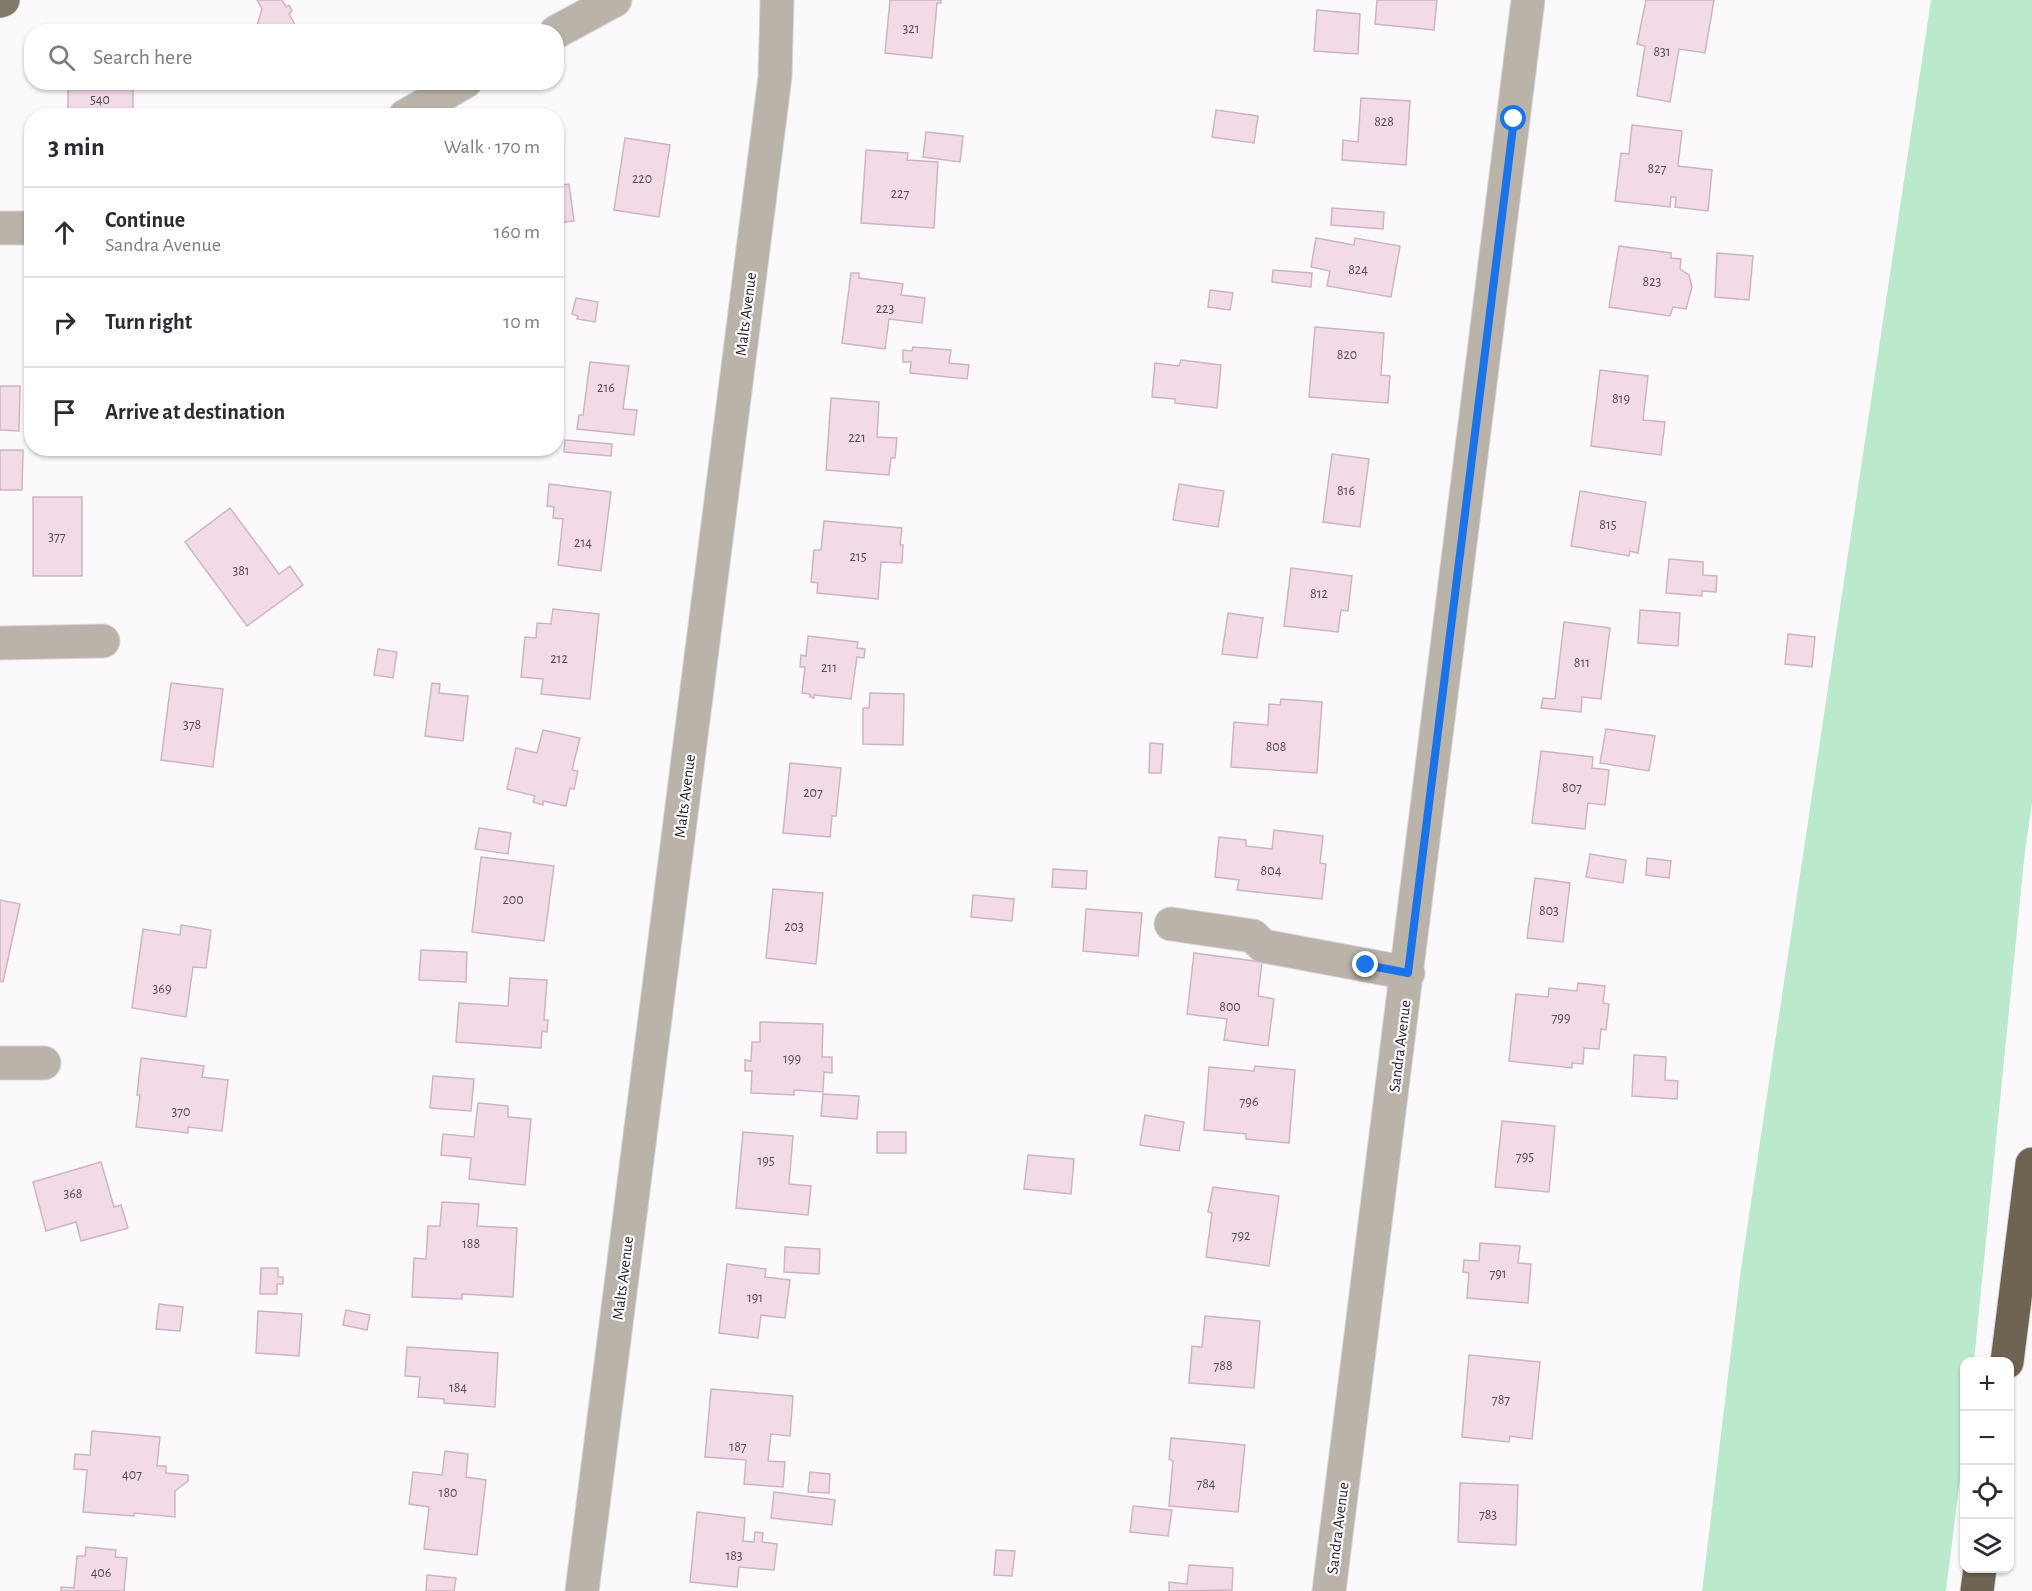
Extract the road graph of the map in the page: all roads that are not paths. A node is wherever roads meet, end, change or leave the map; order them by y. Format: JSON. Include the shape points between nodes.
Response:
{"nodes":[{"id":1,"x":615,"y":0,"type":"edge"},
{"id":2,"x":777,"y":0,"type":"edge"},
{"id":3,"x":1528,"y":0,"type":"edge"},
{"id":4,"x":564,"y":28,"type":"edge"},
{"id":5,"x":451,"y":90,"type":"edge"},
{"id":6,"x":419,"y":108,"type":"edge"},
{"id":7,"x":0,"y":228,"type":"edge"},
{"id":8,"x":24,"y":228,"type":"edge"},
{"id":9,"x":102,"y":641,"type":"dead end"},
{"id":10,"x":0,"y":642,"type":"edge"},
{"id":11,"x":1171,"y":924,"type":"dead end"},
{"id":12,"x":1408,"y":973,"type":"junction"},
{"id":13,"x":0,"y":1062,"type":"edge"},
{"id":14,"x":44,"y":1063,"type":"dead end"},
{"id":15,"x":2032,"y":1164,"type":"edge"},
{"id":16,"x":2008,"y":1357,"type":"edge"},
{"id":17,"x":1979,"y":1573,"type":"edge"},
{"id":18,"x":582,"y":1591,"type":"edge"},
{"id":19,"x":1329,"y":1591,"type":"edge"},
{"id":20,"x":1977,"y":1591,"type":"edge"}],
"edges":[{"from":1,"to":4,"type":"street"},
{"from":2,"to":18,"type":"street","name":"Malts Avenue","via":[[775,77]]},
{"from":3,"to":12,"type":"street","name":"Sandra Avenue"},
{"from":5,"to":6,"type":"street"},
{"from":7,"to":8,"type":"street"},
{"from":9,"to":10,"type":"street"},
{"from":11,"to":12,"type":"street","via":[[1253,936],[1263,946]]},
{"from":12,"to":19,"type":"street","name":"Sandra Avenue"},
{"from":13,"to":14,"type":"street"},
{"from":15,"to":16,"type":"highway"},
{"from":17,"to":20,"type":"highway"}]}
